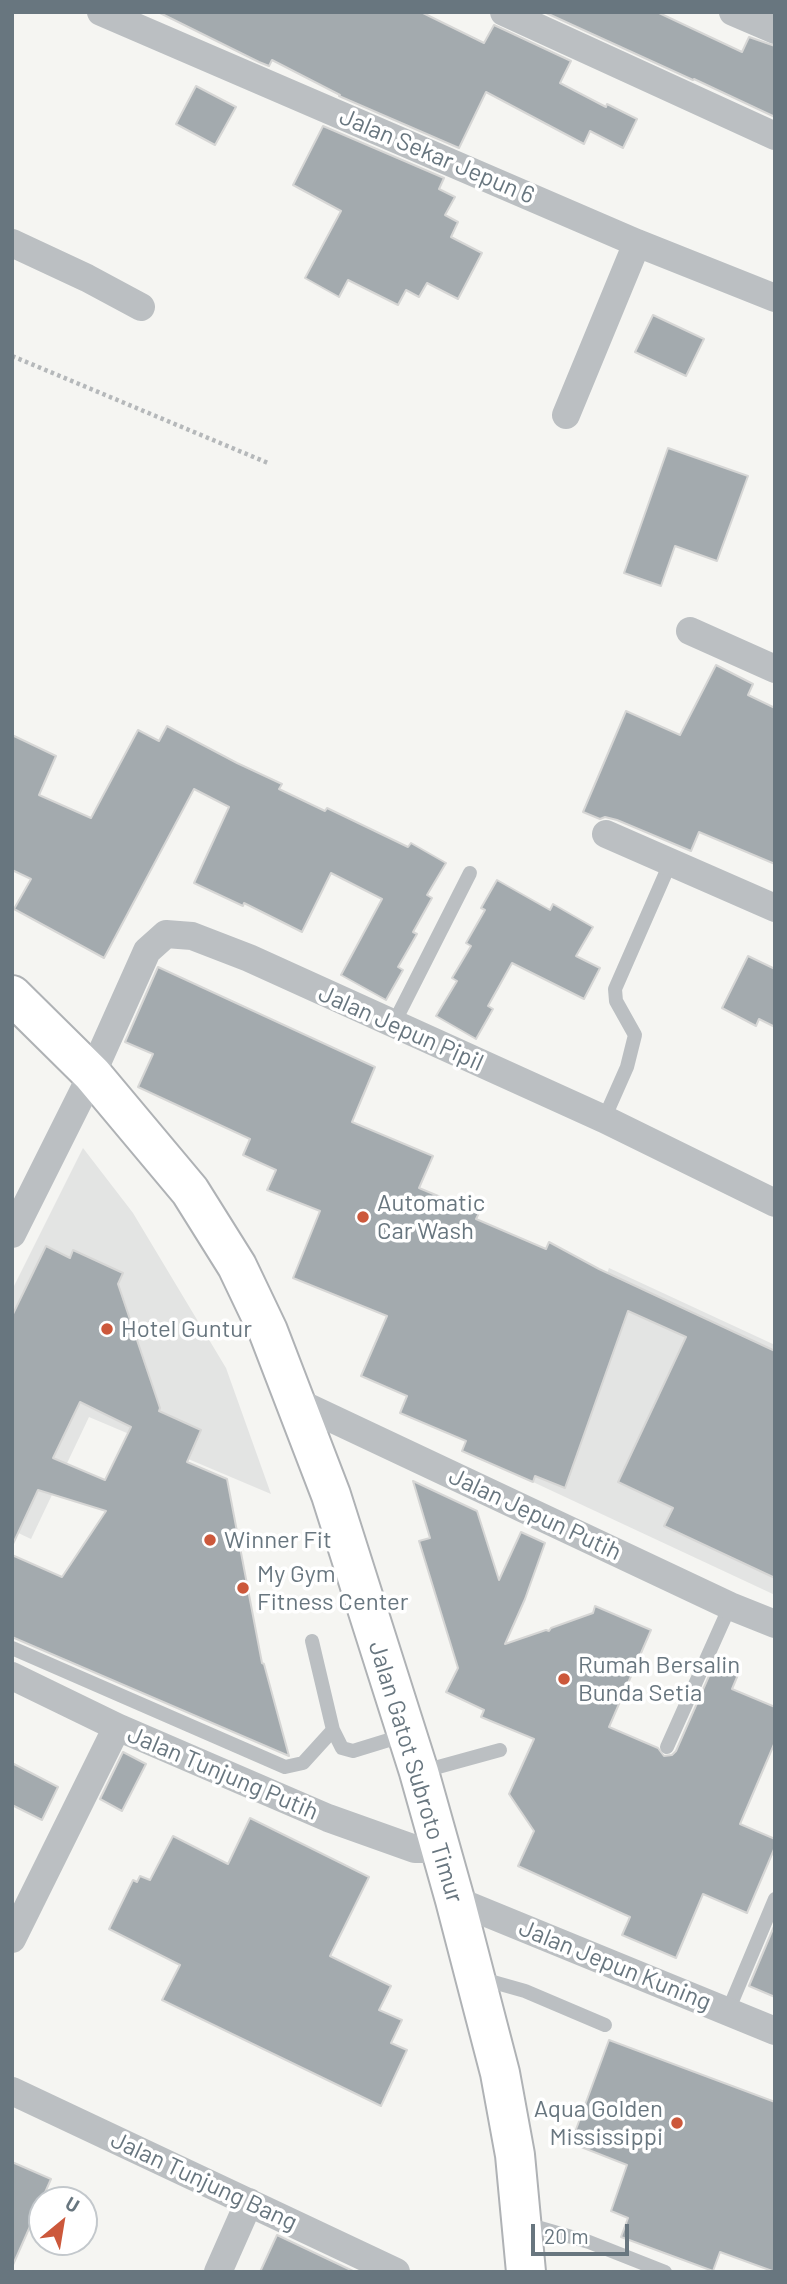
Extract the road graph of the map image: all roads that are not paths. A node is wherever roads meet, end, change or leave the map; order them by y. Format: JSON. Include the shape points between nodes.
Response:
{"nodes":[{"id":1,"x":101,"y":12,"type":"edge"},
{"id":2,"x":504,"y":12,"type":"edge"},
{"id":3,"x":733,"y":12,"type":"edge"},
{"id":4,"x":775,"y":30,"type":"edge"},
{"id":5,"x":775,"y":136,"type":"edge"},
{"id":6,"x":12,"y":243,"type":"edge"},
{"id":7,"x":637,"y":243,"type":"junction"},
{"id":8,"x":775,"y":298,"type":"edge"},
{"id":9,"x":141,"y":307,"type":"dead end"},
{"id":10,"x":566,"y":415,"type":"dead end"},
{"id":11,"x":690,"y":631,"type":"dead end"},
{"id":12,"x":775,"y":670,"type":"edge"},
{"id":13,"x":606,"y":834,"type":"dead end"},
{"id":14,"x":671,"y":861,"type":"junction"},
{"id":15,"x":470,"y":873,"type":"dead end"},
{"id":16,"x":775,"y":908,"type":"edge"},
{"id":17,"x":12,"y":995,"type":"edge"},
{"id":18,"x":393,"y":1025,"type":"junction"},
{"id":19,"x":92,"y":1074,"type":"junction"},
{"id":20,"x":604,"y":1119,"type":"junction"},
{"id":21,"x":775,"y":1203,"type":"edge"},
{"id":22,"x":12,"y":1234,"type":"edge"},
{"id":23,"x":297,"y":1402,"type":"junction"},
{"id":24,"x":730,"y":1606,"type":"junction"},
{"id":25,"x":775,"y":1624,"type":"edge"},
{"id":26,"x":312,"y":1641,"type":"dead end"},
{"id":27,"x":12,"y":1648,"type":"edge"},
{"id":28,"x":12,"y":1676,"type":"edge"},
{"id":29,"x":117,"y":1727,"type":"junction"},
{"id":30,"x":333,"y":1730,"type":"junction"},
{"id":31,"x":406,"y":1735,"type":"junction"},
{"id":32,"x":667,"y":1747,"type":"dead end"},
{"id":33,"x":500,"y":1750,"type":"dead end"},
{"id":34,"x":419,"y":1772,"type":"junction"},
{"id":35,"x":440,"y":1849,"type":"junction"},
{"id":36,"x":775,"y":1899,"type":"edge"},
{"id":37,"x":455,"y":1900,"type":"junction"},
{"id":38,"x":12,"y":1939,"type":"edge"},
{"id":39,"x":474,"y":1976,"type":"junction"},
{"id":40,"x":728,"y":2011,"type":"junction"},
{"id":41,"x":605,"y":2025,"type":"dead end"},
{"id":42,"x":775,"y":2031,"type":"edge"},
{"id":43,"x":12,"y":2091,"type":"edge"},
{"id":44,"x":249,"y":2202,"type":"junction"},
{"id":45,"x":522,"y":2223,"type":"junction"},
{"id":46,"x":218,"y":2272,"type":"edge"},
{"id":47,"x":396,"y":2272,"type":"edge"},
{"id":48,"x":526,"y":2272,"type":"edge"},
{"id":49,"x":665,"y":2272,"type":"edge"}],
"edges":[{"from":1,"to":7,"type":"street","name":"Jalan Sekar Jepun 6"},
{"from":2,"to":5,"type":"street"},
{"from":3,"to":4,"type":"street"},
{"from":6,"to":9,"type":"street"},
{"from":7,"to":8,"type":"street","name":"Jalan Sekar Jepun 6"},
{"from":7,"to":10,"type":"street"},
{"from":11,"to":12,"type":"street"},
{"from":13,"to":14,"type":"street"},
{"from":14,"to":16,"type":"street"},
{"from":14,"to":20,"type":"lane","via":[[615,989],[616,1001],[635,1035]]},
{"from":15,"to":18,"type":"lane"},
{"from":17,"to":19,"type":"highway","name":"Jalan Gatot Subroto Timur"},
{"from":18,"to":19,"type":"street","name":"Jalan Jepun Pipil","via":[[249,958],[192,936],[166,934],[148,951]]},
{"from":18,"to":20,"type":"street","name":"Jalan Jepun Pipil"},
{"from":19,"to":22,"type":"street","name":"Jalan Jepun Pipil"},
{"from":19,"to":23,"type":"highway","name":"Jalan Gatot Subroto Timur","via":[[197,1201],[237,1266]]},
{"from":20,"to":21,"type":"street","name":"Jalan Jepun Pipil"},
{"from":23,"to":24,"type":"street","name":"Jalan Jepun Putih"},
{"from":23,"to":31,"type":"highway","name":"Jalan Gatot Subroto Timur"},
{"from":24,"to":25,"type":"street","name":"Jalan Jepun Putih"},
{"from":24,"to":32,"type":"lane"},
{"from":26,"to":30,"type":"lane"},
{"from":27,"to":30,"type":"lane","via":[[285,1766],[303,1763]]},
{"from":28,"to":29,"type":"street","name":"Jalan Tunjung Putih"},
{"from":29,"to":35,"type":"street","name":"Jalan Tunjung Putih","via":[[328,1818],[415,1849]]},
{"from":29,"to":38,"type":"street"},
{"from":30,"to":31,"type":"lane","via":[[342,1748],[353,1751]]},
{"from":31,"to":34,"type":"highway","name":"Jalan Gatot Subroto Timur"},
{"from":33,"to":34,"type":"lane"},
{"from":34,"to":35,"type":"highway","name":"Jalan Gatot Subroto Timur"},
{"from":35,"to":37,"type":"highway","name":"Jalan Gatot Subroto Timur"},
{"from":36,"to":40,"type":"lane"},
{"from":37,"to":39,"type":"highway","name":"Jalan Gatot Subroto Timur"},
{"from":37,"to":40,"type":"street","name":"Jalan Jepun Kuning"},
{"from":39,"to":41,"type":"lane","via":[[525,1991]]},
{"from":39,"to":45,"type":"highway","name":"Jalan Gatot Subroto Timur","via":[[500,2073]]},
{"from":40,"to":42,"type":"street","name":"Jalan Jepun Kuning"},
{"from":43,"to":44,"type":"street","name":"Jalan Tunjung Bang"},
{"from":44,"to":46,"type":"street"},
{"from":44,"to":47,"type":"street","name":"Jalan Tunjung Bang"},
{"from":45,"to":48,"type":"highway","name":"Jalan Gatot Subroto Timur"},
{"from":45,"to":49,"type":"lane","via":[[589,2242]]}]}
